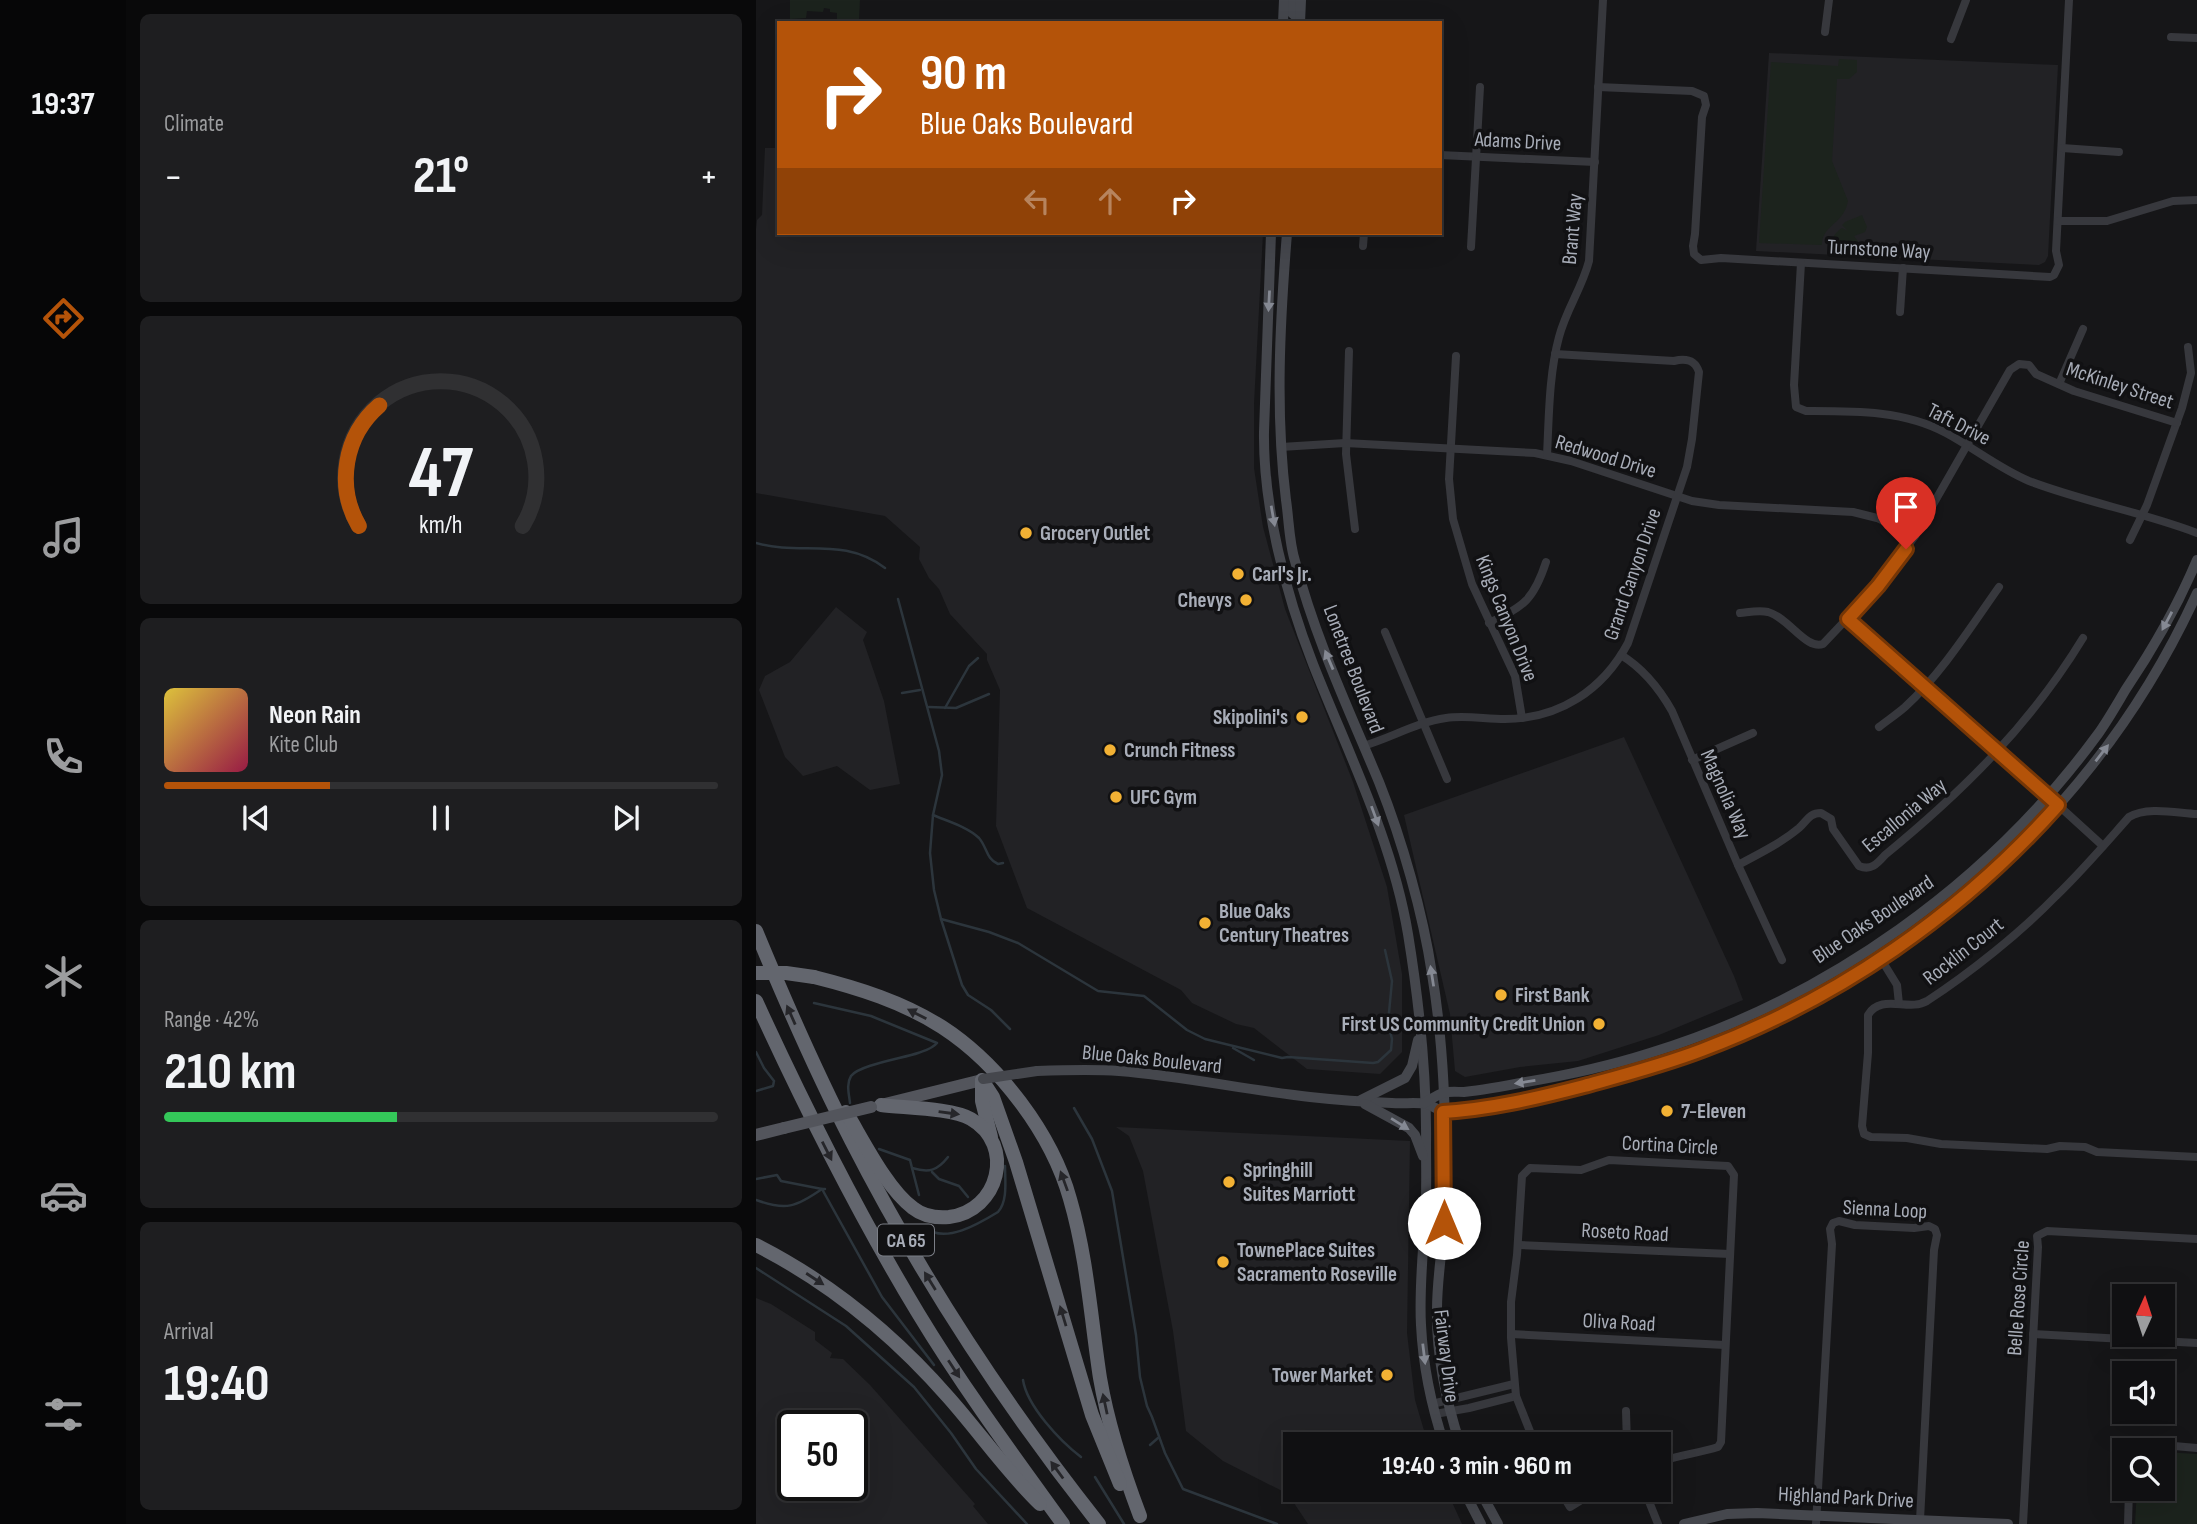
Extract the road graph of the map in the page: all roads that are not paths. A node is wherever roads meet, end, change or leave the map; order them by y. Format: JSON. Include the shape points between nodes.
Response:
{"nodes":[{"id":1,"x":1284,"y":0,"type":"edge"},
{"id":2,"x":1292,"y":0,"type":"edge"},
{"id":3,"x":1301,"y":0,"type":"edge"},
{"id":4,"x":1603,"y":0,"type":"edge"},
{"id":5,"x":1829,"y":0,"type":"edge"},
{"id":6,"x":1966,"y":0,"type":"edge"},
{"id":7,"x":2069,"y":0,"type":"edge"},
{"id":8,"x":1283,"y":21,"type":"edge"},
{"id":9,"x":1300,"y":21,"type":"edge"},
{"id":10,"x":1825,"y":32,"type":"dead end"},
{"id":11,"x":2171,"y":37,"type":"dead end"},
{"id":12,"x":2197,"y":38,"type":"edge"},
{"id":13,"x":1951,"y":39,"type":"dead end"},
{"id":14,"x":1480,"y":87,"type":"dead end"},
{"id":15,"x":1598,"y":87,"type":"junction"},
{"id":16,"x":2062,"y":148,"type":"junction"},
{"id":17,"x":2119,"y":152,"type":"dead end"},
{"id":18,"x":1442,"y":155,"type":"edge"},
{"id":19,"x":1476,"y":157,"type":"junction"},
{"id":20,"x":1595,"y":162,"type":"junction"},
{"id":21,"x":2197,"y":200,"type":"edge"},
{"id":22,"x":2058,"y":221,"type":"junction"},
{"id":23,"x":1271,"y":235,"type":"edge"},
{"id":24,"x":1287,"y":235,"type":"edge"},
{"id":25,"x":1364,"y":235,"type":"edge"},
{"id":26,"x":1363,"y":246,"type":"dead end"},
{"id":27,"x":1471,"y":247,"type":"dead end"},
{"id":28,"x":1801,"y":263,"type":"junction"},
{"id":29,"x":1903,"y":268,"type":"junction"},
{"id":30,"x":1900,"y":312,"type":"dead end"},
{"id":31,"x":2083,"y":329,"type":"dead end"},
{"id":32,"x":2188,"y":347,"type":"dead end"},
{"id":33,"x":1349,"y":351,"type":"dead end"},
{"id":34,"x":1555,"y":354,"type":"junction"},
{"id":35,"x":1456,"y":356,"type":"dead end"},
{"id":36,"x":2059,"y":384,"type":"junction"},
{"id":37,"x":2177,"y":423,"type":"junction"},
{"id":38,"x":1345,"y":443,"type":"junction"},
{"id":39,"x":1967,"y":445,"type":"junction"},
{"id":40,"x":1281,"y":447,"type":"junction"},
{"id":41,"x":1451,"y":447,"type":"junction"},
{"id":42,"x":1264,"y":448,"type":"junction"},
{"id":43,"x":1547,"y":455,"type":"junction"},
{"id":44,"x":1677,"y":497,"type":"junction"},
{"id":45,"x":2142,"y":513,"type":"junction"},
{"id":46,"x":1355,"y":529,"type":"dead end"},
{"id":47,"x":2197,"y":533,"type":"edge"},
{"id":48,"x":1915,"y":536,"type":"junction"},
{"id":49,"x":2130,"y":540,"type":"dead end"},
{"id":50,"x":2197,"y":560,"type":"edge"},
{"id":51,"x":1546,"y":562,"type":"dead end"},
{"id":52,"x":1999,"y":587,"type":"dead end"},
{"id":53,"x":2197,"y":593,"type":"edge"},
{"id":54,"x":1740,"y":613,"type":"dead end"},
{"id":55,"x":1848,"y":619,"type":"junction"},
{"id":56,"x":1489,"y":623,"type":"junction"},
{"id":57,"x":1385,"y":632,"type":"dead end"},
{"id":58,"x":2083,"y":638,"type":"dead end"},
{"id":59,"x":1621,"y":655,"type":"junction"},
{"id":60,"x":1924,"y":687,"type":"junction"},
{"id":61,"x":1522,"y":718,"type":"junction"},
{"id":62,"x":1423,"y":723,"type":"junction"},
{"id":63,"x":1879,"y":727,"type":"dead end"},
{"id":64,"x":1754,"y":733,"type":"dead end"},
{"id":65,"x":1363,"y":746,"type":"junction"},
{"id":66,"x":1997,"y":752,"type":"junction"},
{"id":67,"x":1350,"y":753,"type":"junction"},
{"id":68,"x":1692,"y":760,"type":"junction"},
{"id":69,"x":1447,"y":779,"type":"dead end"},
{"id":70,"x":2048,"y":796,"type":"junction"},
{"id":71,"x":2058,"y":805,"type":"junction"},
{"id":72,"x":2197,"y":814,"type":"edge"},
{"id":73,"x":2103,"y":846,"type":"junction"},
{"id":74,"x":1738,"y":865,"type":"junction"},
{"id":75,"x":756,"y":931,"type":"edge"},
{"id":76,"x":1881,"y":959,"type":"junction"},
{"id":77,"x":1782,"y":960,"type":"dead end"},
{"id":78,"x":756,"y":973,"type":"edge"},
{"id":79,"x":756,"y":1001,"type":"edge"},
{"id":80,"x":1899,"y":1004,"type":"junction"},
{"id":81,"x":1420,"y":1031,"type":"junction"},
{"id":82,"x":804,"y":1043,"type":"junction"},
{"id":83,"x":982,"y":1079,"type":"junction"},
{"id":84,"x":1442,"y":1093,"type":"junction"},
{"id":85,"x":1359,"y":1101,"type":"junction"},
{"id":86,"x":1424,"y":1103,"type":"junction"},
{"id":87,"x":876,"y":1106,"type":"junction"},
{"id":88,"x":1443,"y":1112,"type":"junction"},
{"id":89,"x":756,"y":1135,"type":"edge"},
{"id":90,"x":993,"y":1144,"type":"junction"},
{"id":91,"x":2197,"y":1157,"type":"edge"},
{"id":92,"x":1426,"y":1162,"type":"junction"},
{"id":93,"x":2197,"y":1239,"type":"edge"},
{"id":94,"x":756,"y":1245,"type":"edge"},
{"id":95,"x":1518,"y":1245,"type":"junction"},
{"id":96,"x":1730,"y":1254,"type":"junction"},
{"id":97,"x":1511,"y":1334,"type":"junction"},
{"id":98,"x":2033,"y":1334,"type":"junction"},
{"id":99,"x":2197,"y":1343,"type":"edge"},
{"id":100,"x":1725,"y":1345,"type":"junction"},
{"id":101,"x":1514,"y":1384,"type":"junction"},
{"id":102,"x":1516,"y":1396,"type":"junction"},
{"id":103,"x":1449,"y":1405,"type":"junction"},
{"id":104,"x":1433,"y":1409,"type":"junction"},
{"id":105,"x":1626,"y":1411,"type":"dead end"},
{"id":106,"x":1440,"y":1432,"type":"edge"},
{"id":107,"x":1457,"y":1432,"type":"edge"},
{"id":108,"x":1530,"y":1432,"type":"edge"},
{"id":109,"x":1627,"y":1432,"type":"edge"},
{"id":110,"x":2175,"y":1446,"type":"edge"},
{"id":111,"x":2197,"y":1448,"type":"edge"},
{"id":112,"x":1671,"y":1458,"type":"edge"},
{"id":113,"x":2129,"y":1501,"type":"edge"},
{"id":114,"x":1470,"y":1502,"type":"edge"},
{"id":115,"x":1486,"y":1502,"type":"edge"},
{"id":116,"x":1649,"y":1502,"type":"edge"},
{"id":117,"x":1143,"y":1520,"type":"edge"},
{"id":118,"x":1817,"y":1520,"type":"edge"},
{"id":119,"x":1920,"y":1520,"type":"junction"},
{"id":120,"x":1062,"y":1524,"type":"edge"},
{"id":121,"x":1099,"y":1524,"type":"edge"},
{"id":122,"x":1482,"y":1524,"type":"edge"},
{"id":123,"x":1498,"y":1524,"type":"edge"},
{"id":124,"x":1658,"y":1524,"type":"edge"},
{"id":125,"x":1684,"y":1524,"type":"edge"},
{"id":126,"x":2008,"y":1524,"type":"edge"},
{"id":127,"x":2023,"y":1524,"type":"edge"},
{"id":128,"x":2128,"y":1524,"type":"edge"}],
"edges":[{"from":1,"to":8,"type":"main road"},
{"from":2,"to":9,"type":"main road","via":[[1292,13]]},
{"from":3,"to":9,"type":"main road"},
{"from":4,"to":15,"type":"street","name":"Brant Way"},
{"from":5,"to":10,"type":"street"},
{"from":6,"to":13,"type":"street"},
{"from":7,"to":16,"type":"street","name":"Turnstone Way"},
{"from":11,"to":12,"type":"street"},
{"from":14,"to":19,"type":"street"},
{"from":15,"to":20,"type":"street","name":"Brant Way"},
{"from":15,"to":28,"type":"street","name":"Turnstone Way","via":[[1692,91],[1704,96],[1693,246],[1698,258]]},
{"from":16,"to":17,"type":"street"},
{"from":16,"to":22,"type":"street","name":"Turnstone Way"},
{"from":18,"to":19,"type":"street","name":"Adams Drive"},
{"from":19,"to":20,"type":"street","name":"Adams Drive"},
{"from":19,"to":27,"type":"street"},
{"from":20,"to":34,"type":"street","name":"Brant Way","via":[[1589,261]]},
{"from":21,"to":22,"type":"street","via":[[2173,201],[2107,221]]},
{"from":22,"to":29,"type":"street","name":"Turnstone Way","via":[[2059,265],[2054,275]]},
{"from":23,"to":42,"type":"main road","name":"Lonetree Boulevard","one_way":true},
{"from":24,"to":40,"type":"main road","name":"Lonetree Boulevard","via":[[1279,388]]},
{"from":25,"to":26,"type":"street"},
{"from":28,"to":29,"type":"street","name":"Turnstone Way"},
{"from":28,"to":39,"type":"street","name":"Taft Drive","via":[[1796,407],[1901,417],[1934,427]]},
{"from":29,"to":30,"type":"street"},
{"from":31,"to":36,"type":"street"},
{"from":32,"to":37,"type":"street","via":[[2191,373]]},
{"from":33,"to":38,"type":"street"},
{"from":34,"to":43,"type":"street","name":"Brant Way"},
{"from":34,"to":44,"type":"street","name":"Grand Canyon Drive","via":[[1686,360],[1696,365],[1699,375],[1692,439]]},
{"from":35,"to":41,"type":"street","name":"Kings Canyon Drive"},
{"from":36,"to":37,"type":"street","name":"McKinley Street"},
{"from":36,"to":39,"type":"street","name":"McKinley Street","via":[[2036,374],[2029,365],[2014,366]]},
{"from":37,"to":45,"type":"street","name":"McKinley Street"},
{"from":38,"to":40,"type":"street","name":"Redwood Drive"},
{"from":38,"to":41,"type":"street","name":"Redwood Drive"},
{"from":38,"to":46,"type":"street"},
{"from":39,"to":45,"type":"street","name":"Taft Drive","via":[[2030,481]]},
{"from":39,"to":48,"type":"street","name":"McKinley Street"},
{"from":40,"to":42,"type":"main road"},
{"from":65,"to":40,"type":"main road","name":"Lonetree Boulevard","one_way":true,"via":[[1321,643],[1294,558]]},
{"from":41,"to":43,"type":"street","name":"Redwood Drive"},
{"from":41,"to":56,"type":"street","name":"Kings Canyon Drive","via":[[1453,519]]},
{"from":42,"to":67,"type":"main road","name":"Lonetree Boulevard","one_way":true,"via":[[1277,544],[1294,611]]},
{"from":43,"to":44,"type":"street","name":"Redwood Drive"},
{"from":44,"to":48,"type":"street","name":"Redwood Drive","via":[[1704,504],[1853,512]]},
{"from":44,"to":59,"type":"street","name":"Grand Canyon Drive"},
{"from":45,"to":47,"type":"street","name":"Taft Drive"},
{"from":45,"to":49,"type":"street","name":"McKinley Street"},
{"from":48,"to":55,"type":"street","name":"McKinley Street"},
{"from":50,"to":70,"type":"main road","name":"Blue Oaks Boulevard","one_way":true,"via":[[2143,663],[2100,732]]},
{"from":51,"to":56,"type":"street","via":[[1529,598]]},
{"from":52,"to":60,"type":"street"},
{"from":71,"to":53,"type":"main road","name":"Blue Oaks Boulevard","one_way":true,"via":[[2135,706],[2178,635]]},
{"from":54,"to":55,"type":"street","name":"McKinley Street","via":[[1775,615],[1815,646],[1823,644]]},
{"from":55,"to":60,"type":"street"},
{"from":56,"to":61,"type":"street","name":"Kings Canyon Drive","via":[[1515,676]]},
{"from":57,"to":62,"type":"street"},
{"from":58,"to":66,"type":"street","via":[[2041,701]]},
{"from":59,"to":61,"type":"street","name":"Grand Canyon Drive","via":[[1580,698],[1554,711]]},
{"from":59,"to":68,"type":"street","name":"Magnolia Way","via":[[1659,689]]},
{"from":60,"to":63,"type":"street"},
{"from":60,"to":66,"type":"street"},
{"from":61,"to":62,"type":"street","name":"Grand Canyon Drive","via":[[1456,717]]},
{"from":62,"to":65,"type":"street","name":"Grand Canyon Drive"},
{"from":62,"to":69,"type":"street"},
{"from":64,"to":68,"type":"street"},
{"from":65,"to":67,"type":"main road"},
{"from":84,"to":65,"type":"main road","name":"Lonetree Boulevard","one_way":true,"via":[[1428,952],[1396,829]]},
{"from":66,"to":70,"type":"street"},
{"from":66,"to":74,"type":"street","name":"Escallonia Way","via":[[1942,808],[1871,867],[1859,866],[1831,819],[1821,813],[1812,814],[1773,846]]},
{"from":67,"to":81,"type":"main road","name":"Lonetree Boulevard","one_way":true,"via":[[1376,817],[1401,902]]},
{"from":68,"to":74,"type":"street","name":"Magnolia Way"},
{"from":70,"to":71,"type":"main road"},
{"from":70,"to":84,"type":"main road","name":"Blue Oaks Boulevard","one_way":true,"via":[[1931,905],[1874,946],[1787,997],[1707,1033],[1621,1061],[1525,1083]]},
{"from":71,"to":73,"type":"street"},
{"from":71,"to":76,"type":"main road","name":"Blue Oaks Boulevard","via":[[1971,891]]},
{"from":72,"to":73,"type":"street","name":"Rocklin Court","via":[[2134,813]]},
{"from":73,"to":80,"type":"street","name":"Rocklin Court","via":[[2037,915],[1975,967],[1922,1004]]},
{"from":74,"to":77,"type":"street","name":"Magnolia Way"},
{"from":82,"to":75,"type":"highway","number":"CA 65","one_way":true},
{"from":76,"to":80,"type":"street","via":[[1897,985]]},
{"from":76,"to":88,"type":"main road","name":"Blue Oaks Boulevard","via":[[1775,1019],[1679,1058],[1507,1104]]},
{"from":117,"to":78,"type":"highway","one_way":true,"bridge":true,"via":[[1107,1412],[1076,1221],[1061,1171],[1037,1126],[984,1062],[942,1027],[861,989],[814,977]]},
{"from":79,"to":120,"type":"highway","number":"CA 65","one_way":true,"via":[[827,1152],[919,1315]]},
{"from":80,"to":91,"type":"street","name":"Rocklin Court","via":[[1880,1005],[1868,1015],[1864,1134],[1941,1144],[2085,1147],[2097,1152]]},
{"from":81,"to":85,"type":"main road","via":[[1407,1076]]},
{"from":81,"to":86,"type":"main road","name":"Lonetree Boulevard"},
{"from":82,"to":90,"type":"highway","via":[[880,1167],[914,1209],[943,1217],[975,1208],[993,1184],[997,1169]]},
{"from":121,"to":82,"type":"highway","number":"CA 65","one_way":true,"via":[[1025,1426],[920,1266]]},
{"from":83,"to":85,"type":"main road","name":"Blue Oaks Boulevard","bridge":true,"via":[[1037,1072],[1120,1072]]},
{"from":83,"to":87,"type":"main road","name":"Blue Oaks Boulevard"},
{"from":83,"to":90,"type":"highway","via":[[982,1101]]},
{"from":117,"to":83,"type":"highway","one_way":true,"via":[[1117,1480],[1092,1415],[1016,1162]]},
{"from":84,"to":86,"type":"main road","name":"Blue Oaks Boulevard"},
{"from":84,"to":88,"type":"main road","name":"Lonetree Boulevard"},
{"from":85,"to":86,"type":"main road","name":"Blue Oaks Boulevard"},
{"from":85,"to":92,"type":"main road","one_way":true,"via":[[1409,1128]]},
{"from":86,"to":88,"type":"main road","name":"Blue Oaks Boulevard"},
{"from":86,"to":92,"type":"main road","name":"Fairway Drive"},
{"from":87,"to":89,"type":"main road","name":"Blue Oaks Boulevard","bridge":true},
{"from":87,"to":90,"type":"highway","one_way":true,"via":[[957,1113],[972,1119]]},
{"from":88,"to":103,"type":"main road","name":"Fairway Drive","via":[[1444,1223],[1437,1325]]},
{"from":92,"to":104,"type":"main road","name":"Fairway Drive","one_way":true,"via":[[1421,1325]]},
{"from":93,"to":98,"type":"street","name":"Belle Rose Circle","via":[[2039,1233]]},
{"from":94,"to":120,"type":"highway","one_way":true,"via":[[812,1277],[881,1329],[935,1382],[1016,1481]]},
{"from":95,"to":96,"type":"street","name":"Roseto Road"},
{"from":95,"to":96,"type":"street","name":"Cortina Circle","via":[[1522,1176],[1530,1168],[1581,1170],[1609,1160],[1728,1166],[1734,1175]]},
{"from":95,"to":97,"type":"street","name":"Cortina Circle"},
{"from":96,"to":100,"type":"street","name":"Cortina Circle"},
{"from":97,"to":100,"type":"street","name":"Oliva Road"},
{"from":97,"to":101,"type":"street","name":"Cortina Circle"},
{"from":98,"to":99,"type":"street"},
{"from":98,"to":127,"type":"street","name":"Belle Rose Circle"},
{"from":100,"to":112,"type":"street","name":"Cortina Circle","via":[[1721,1442],[1718,1447]]},
{"from":101,"to":102,"type":"street","name":"Cortina Circle"},
{"from":101,"to":103,"type":"street"},
{"from":102,"to":103,"type":"street"},
{"from":102,"to":108,"type":"street","name":"Cortina Circle"},
{"from":103,"to":104,"type":"street"},
{"from":103,"to":107,"type":"main road","name":"Fairway Drive"},
{"from":104,"to":106,"type":"main road","name":"Fairway Drive"},
{"from":105,"to":109,"type":"street"},
{"from":110,"to":111,"type":"street"},
{"from":113,"to":128,"type":"street"},
{"from":114,"to":122,"type":"main road"},
{"from":115,"to":123,"type":"main road"},
{"from":116,"to":124,"type":"street"},
{"from":118,"to":119,"type":"main road","name":"Highland Park Drive"},
{"from":118,"to":119,"type":"street","name":"Sienna Loop","via":[[1830,1229],[1839,1221],[1929,1226],[1937,1235]]},
{"from":118,"to":125,"type":"main road","name":"Highland Park Drive","via":[[1757,1513]]},
{"from":119,"to":126,"type":"main road","name":"Highland Park Drive"}]}
